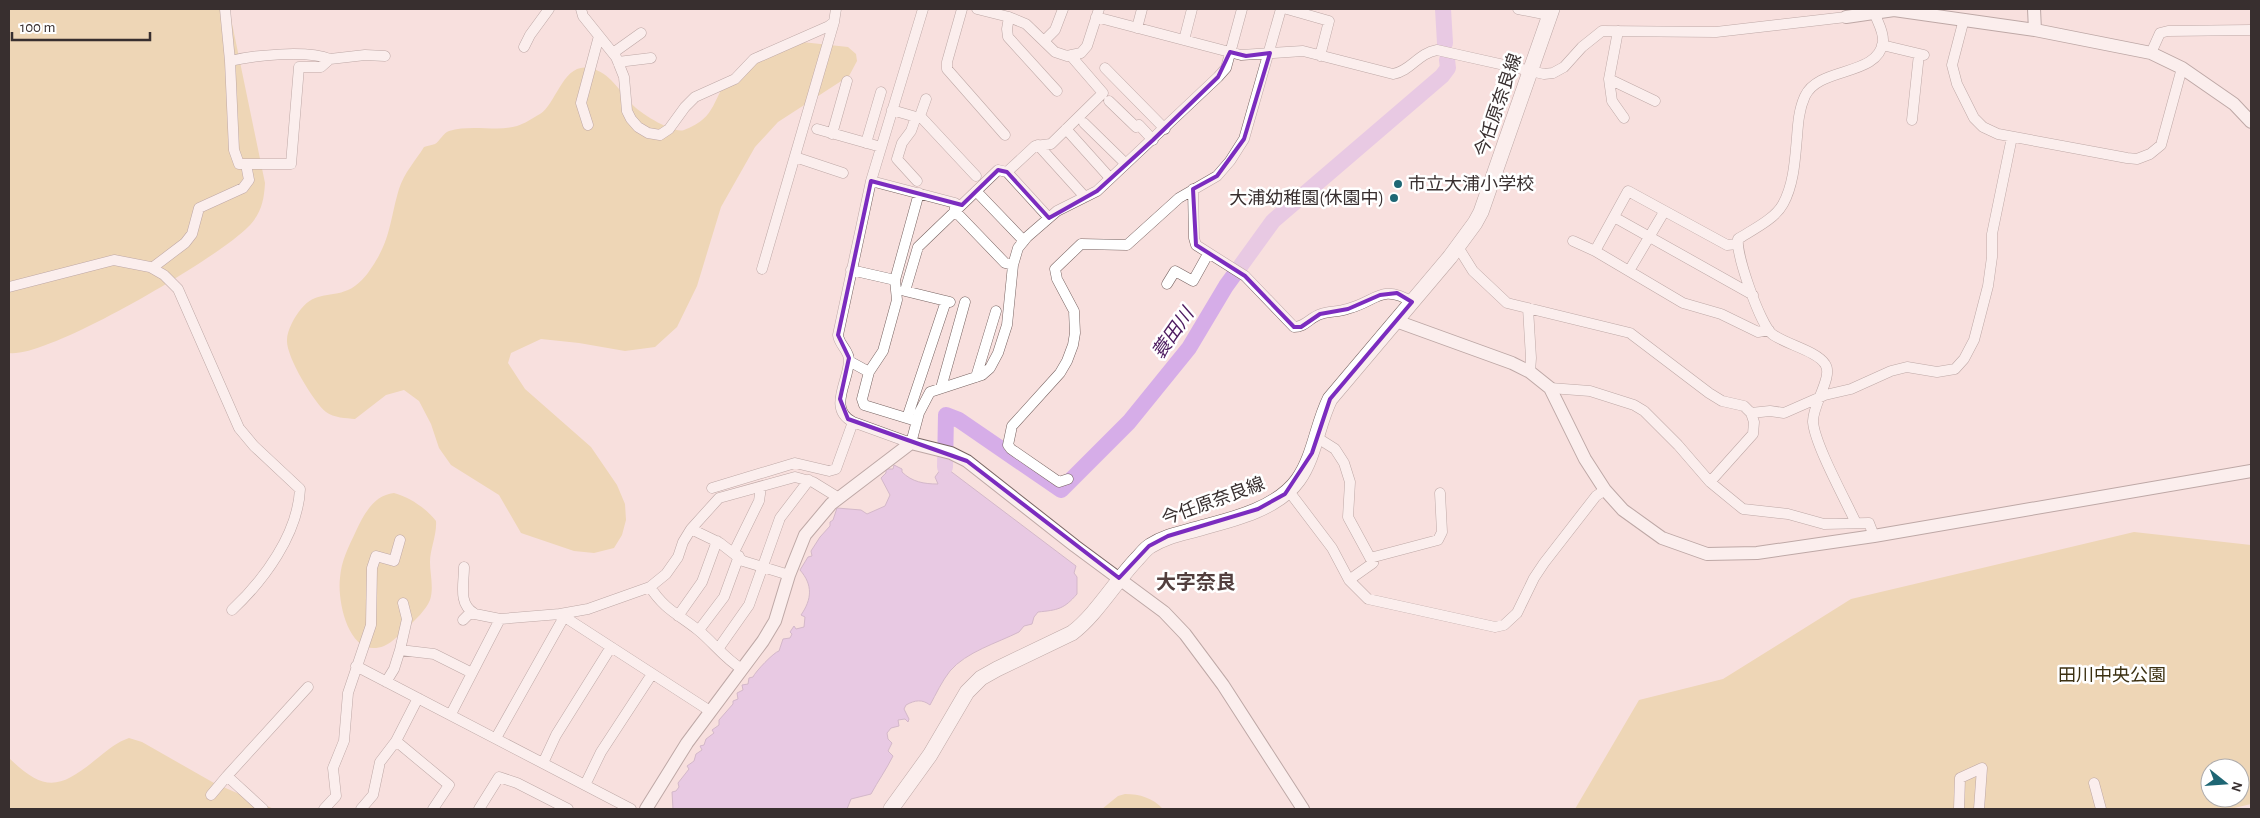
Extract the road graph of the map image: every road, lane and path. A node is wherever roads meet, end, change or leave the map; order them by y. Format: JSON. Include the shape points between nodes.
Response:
{"nodes":[{"id":1,"x":225,"y":9,"type":"edge"},
{"id":2,"x":549,"y":9,"type":"edge"},
{"id":3,"x":581,"y":9,"type":"edge"},
{"id":4,"x":836,"y":9,"type":"edge"},
{"id":5,"x":923,"y":9,"type":"edge"},
{"id":6,"x":962,"y":9,"type":"edge"},
{"id":7,"x":977,"y":9,"type":"edge"},
{"id":8,"x":1063,"y":9,"type":"edge"},
{"id":9,"x":1142,"y":9,"type":"edge"},
{"id":10,"x":1192,"y":9,"type":"edge"},
{"id":11,"x":1242,"y":9,"type":"edge"},
{"id":12,"x":1282,"y":9,"type":"edge"},
{"id":13,"x":1287,"y":9,"type":"edge"},
{"id":14,"x":1518,"y":9,"type":"edge"},
{"id":15,"x":2034,"y":9,"type":"edge"},
{"id":16,"x":1874,"y":10,"type":"edge"},
{"id":17,"x":1550,"y":12,"type":"edge"},
{"id":18,"x":1098,"y":13,"type":"edge"},
{"id":19,"x":1009,"y":17,"type":"junction"},
{"id":20,"x":1846,"y":17,"type":"joint"},
{"id":21,"x":1964,"y":19,"type":"junction"},
{"id":22,"x":834,"y":22,"type":"junction"},
{"id":23,"x":1137,"y":28,"type":"junction"},
{"id":24,"x":1618,"y":30,"type":"junction"},
{"id":25,"x":2035,"y":30,"type":"junction"},
{"id":26,"x":2251,"y":30,"type":"edge"},
{"id":27,"x":641,"y":33,"type":"dead end"},
{"id":28,"x":599,"y":36,"type":"junction"},
{"id":29,"x":1045,"y":40,"type":"junction"},
{"id":30,"x":1184,"y":40,"type":"junction"},
{"id":31,"x":1882,"y":45,"type":"junction"},
{"id":32,"x":524,"y":47,"type":"dead end"},
{"id":33,"x":1230,"y":52,"type":"junction"},
{"id":34,"x":1270,"y":53,"type":"junction"},
{"id":35,"x":2151,"y":53,"type":"junction"},
{"id":36,"x":385,"y":56,"type":"dead end"},
{"id":37,"x":1070,"y":56,"type":"junction"},
{"id":38,"x":1320,"y":56,"type":"junction"},
{"id":39,"x":615,"y":57,"type":"junction"},
{"id":40,"x":651,"y":58,"type":"dead end"},
{"id":41,"x":330,"y":59,"type":"junction"},
{"id":42,"x":230,"y":61,"type":"junction"},
{"id":43,"x":1105,"y":68,"type":"dead end"},
{"id":44,"x":2182,"y":68,"type":"junction"},
{"id":45,"x":1529,"y":72,"type":"junction"},
{"id":46,"x":1609,"y":79,"type":"junction"},
{"id":47,"x":847,"y":81,"type":"dead end"},
{"id":48,"x":1057,"y":91,"type":"dead end"},
{"id":49,"x":881,"y":92,"type":"dead end"},
{"id":50,"x":926,"y":99,"type":"dead end"},
{"id":51,"x":1109,"y":101,"type":"dead end"},
{"id":52,"x":1655,"y":101,"type":"dead end"},
{"id":53,"x":892,"y":110,"type":"junction"},
{"id":54,"x":918,"y":116,"type":"junction"},
{"id":55,"x":1624,"y":118,"type":"dead end"},
{"id":56,"x":1912,"y":120,"type":"dead end"},
{"id":57,"x":2251,"y":122,"type":"edge"},
{"id":58,"x":1084,"y":123,"type":"dead end"},
{"id":59,"x":588,"y":125,"type":"dead end"},
{"id":60,"x":818,"y":129,"type":"dead end"},
{"id":61,"x":1066,"y":129,"type":"junction"},
{"id":62,"x":1165,"y":129,"type":"junction"},
{"id":63,"x":832,"y":134,"type":"junction"},
{"id":64,"x":1005,"y":135,"type":"dead end"},
{"id":65,"x":2012,"y":137,"type":"junction"},
{"id":66,"x":1153,"y":140,"type":"junction"},
{"id":67,"x":866,"y":143,"type":"junction"},
{"id":68,"x":1038,"y":145,"type":"junction"},
{"id":69,"x":881,"y":147,"type":"junction"},
{"id":70,"x":795,"y":157,"type":"junction"},
{"id":71,"x":246,"y":164,"type":"junction"},
{"id":72,"x":1126,"y":164,"type":"junction"},
{"id":73,"x":1006,"y":172,"type":"junction"},
{"id":74,"x":843,"y":173,"type":"dead end"},
{"id":75,"x":976,"y":176,"type":"dead end"},
{"id":76,"x":1110,"y":178,"type":"junction"},
{"id":77,"x":871,"y":180,"type":"junction"},
{"id":78,"x":917,"y":181,"type":"dead end"},
{"id":79,"x":1193,"y":189,"type":"junction"},
{"id":80,"x":976,"y":191,"type":"junction"},
{"id":81,"x":919,"y":193,"type":"junction"},
{"id":82,"x":1085,"y":196,"type":"junction"},
{"id":83,"x":955,"y":211,"type":"junction"},
{"id":84,"x":1664,"y":212,"type":"junction"},
{"id":85,"x":1614,"y":217,"type":"junction"},
{"id":86,"x":1049,"y":218,"type":"junction"},
{"id":87,"x":1649,"y":237,"type":"junction"},
{"id":88,"x":1024,"y":241,"type":"junction"},
{"id":89,"x":1572,"y":241,"type":"dead end"},
{"id":90,"x":1737,"y":244,"type":"junction"},
{"id":91,"x":1458,"y":246,"type":"junction"},
{"id":92,"x":1595,"y":251,"type":"junction"},
{"id":93,"x":1208,"y":254,"type":"junction"},
{"id":94,"x":1013,"y":265,"type":"junction"},
{"id":95,"x":152,"y":268,"type":"junction"},
{"id":96,"x":762,"y":269,"type":"dead end"},
{"id":97,"x":851,"y":270,"type":"junction"},
{"id":98,"x":1629,"y":271,"type":"junction"},
{"id":99,"x":895,"y":280,"type":"junction"},
{"id":100,"x":1167,"y":284,"type":"dead end"},
{"id":101,"x":9,"y":286,"type":"edge"},
{"id":102,"x":1753,"y":295,"type":"junction"},
{"id":103,"x":965,"y":302,"type":"dead end"},
{"id":104,"x":1412,"y":302,"type":"junction"},
{"id":105,"x":1528,"y":308,"type":"junction"},
{"id":106,"x":996,"y":311,"type":"dead end"},
{"id":107,"x":1396,"y":321,"type":"junction"},
{"id":108,"x":1769,"y":330,"type":"junction"},
{"id":109,"x":849,"y":361,"type":"junction"},
{"id":110,"x":869,"y":372,"type":"junction"},
{"id":111,"x":1530,"y":372,"type":"junction"},
{"id":112,"x":976,"y":377,"type":"junction"},
{"id":113,"x":941,"y":388,"type":"junction"},
{"id":114,"x":1550,"y":388,"type":"junction"},
{"id":115,"x":1817,"y":400,"type":"junction"},
{"id":116,"x":1751,"y":413,"type":"junction"},
{"id":117,"x":912,"y":419,"type":"junction"},
{"id":118,"x":853,"y":422,"type":"junction"},
{"id":119,"x":1316,"y":437,"type":"junction"},
{"id":120,"x":911,"y":443,"type":"junction"},
{"id":121,"x":2251,"y":470,"type":"edge"},
{"id":122,"x":1068,"y":479,"type":"dead end"},
{"id":123,"x":809,"y":480,"type":"junction"},
{"id":124,"x":1710,"y":482,"type":"junction"},
{"id":125,"x":761,"y":487,"type":"junction"},
{"id":126,"x":712,"y":488,"type":"dead end"},
{"id":127,"x":1288,"y":490,"type":"junction"},
{"id":128,"x":1605,"y":490,"type":"junction"},
{"id":129,"x":1440,"y":493,"type":"dead end"},
{"id":130,"x":839,"y":498,"type":"junction"},
{"id":131,"x":1856,"y":523,"type":"junction"},
{"id":132,"x":691,"y":530,"type":"junction"},
{"id":133,"x":1874,"y":536,"type":"junction"},
{"id":134,"x":400,"y":540,"type":"dead end"},
{"id":135,"x":717,"y":541,"type":"junction"},
{"id":136,"x":736,"y":554,"type":"junction"},
{"id":137,"x":1370,"y":558,"type":"junction"},
{"id":138,"x":761,"y":566,"type":"junction"},
{"id":139,"x":464,"y":567,"type":"dead end"},
{"id":140,"x":789,"y":575,"type":"junction"},
{"id":141,"x":1119,"y":578,"type":"junction"},
{"id":142,"x":1350,"y":580,"type":"junction"},
{"id":143,"x":650,"y":587,"type":"junction"},
{"id":144,"x":403,"y":603,"type":"dead end"},
{"id":145,"x":232,"y":610,"type":"dead end"},
{"id":146,"x":474,"y":613,"type":"junction"},
{"id":147,"x":562,"y":616,"type":"junction"},
{"id":148,"x":678,"y":616,"type":"junction"},
{"id":149,"x":500,"y":619,"type":"junction"},
{"id":150,"x":463,"y":620,"type":"dead end"},
{"id":151,"x":699,"y":630,"type":"junction"},
{"id":152,"x":611,"y":647,"type":"junction"},
{"id":153,"x":718,"y":649,"type":"junction"},
{"id":154,"x":400,"y":650,"type":"junction"},
{"id":155,"x":356,"y":666,"type":"junction"},
{"id":156,"x":742,"y":668,"type":"junction"},
{"id":157,"x":472,"y":673,"type":"junction"},
{"id":158,"x":652,"y":674,"type":"junction"},
{"id":159,"x":386,"y":682,"type":"junction"},
{"id":160,"x":308,"y":687,"type":"dead end"},
{"id":161,"x":418,"y":698,"type":"junction"},
{"id":162,"x":710,"y":711,"type":"junction"},
{"id":163,"x":451,"y":714,"type":"junction"},
{"id":164,"x":496,"y":738,"type":"junction"},
{"id":165,"x":396,"y":741,"type":"junction"},
{"id":166,"x":542,"y":763,"type":"junction"},
{"id":167,"x":227,"y":776,"type":"junction"},
{"id":168,"x":2094,"y":783,"type":"dead end"},
{"id":169,"x":584,"y":785,"type":"junction"},
{"id":170,"x":211,"y":795,"type":"dead end"},
{"id":171,"x":263,"y":809,"type":"edge"},
{"id":172,"x":324,"y":809,"type":"edge"},
{"id":173,"x":361,"y":809,"type":"edge"},
{"id":174,"x":432,"y":809,"type":"edge"},
{"id":175,"x":478,"y":809,"type":"edge"},
{"id":176,"x":568,"y":809,"type":"edge"},
{"id":177,"x":631,"y":809,"type":"edge"},
{"id":178,"x":646,"y":809,"type":"edge"},
{"id":179,"x":892,"y":809,"type":"edge"},
{"id":180,"x":1303,"y":809,"type":"edge"},
{"id":181,"x":1959,"y":809,"type":"edge"},
{"id":182,"x":1979,"y":809,"type":"edge"},
{"id":183,"x":2101,"y":809,"type":"edge"}],
"edges":[{"from":1,"to":42,"type":"street"},
{"from":2,"to":32,"type":"street"},
{"from":3,"to":28,"type":"street"},
{"from":4,"to":22,"type":"street"},
{"from":5,"to":53,"type":"street"},
{"from":6,"to":64,"type":"street","via":[[947,69]]},
{"from":7,"to":19,"type":"street"},
{"from":8,"to":29,"type":"street","via":[[1056,30]]},
{"from":9,"to":23,"type":"street"},
{"from":10,"to":30,"type":"street"},
{"from":11,"to":33,"type":"street"},
{"from":12,"to":34,"type":"street"},
{"from":13,"to":38,"type":"street","via":[[1329,21]]},
{"from":14,"to":17,"type":"street"},
{"from":15,"to":25,"type":"street"},
{"from":16,"to":20,"type":"street"},
{"from":16,"to":21,"type":"street"},
{"from":16,"to":31,"type":"street","via":[[1883,33]]},
{"from":17,"to":45,"type":"main road","name":"今任原奈良線"},
{"from":18,"to":23,"type":"street"},
{"from":18,"to":37,"type":"street","via":[[1087,46]]},
{"from":19,"to":29,"type":"street","via":[[1026,24]]},
{"from":19,"to":48,"type":"street","via":[[1008,37]]},
{"from":20,"to":24,"type":"street","via":[[1716,32]]},
{"from":21,"to":25,"type":"street"},
{"from":21,"to":65,"type":"street","via":[[1952,65],[1957,84],[1974,118],[1983,127]]},
{"from":22,"to":39,"type":"street","via":[[754,59],[735,79],[695,97],[669,129],[660,135],[638,127],[627,112],[624,77]]},
{"from":22,"to":70,"type":"street"},
{"from":23,"to":30,"type":"street"},
{"from":24,"to":45,"type":"street","via":[[1602,31],[1554,73]]},
{"from":24,"to":46,"type":"street"},
{"from":25,"to":35,"type":"street"},
{"from":26,"to":35,"type":"street","via":[[2160,33]]},
{"from":27,"to":39,"type":"street"},
{"from":28,"to":39,"type":"street"},
{"from":28,"to":59,"type":"street","via":[[581,103]]},
{"from":29,"to":37,"type":"street","via":[[1055,52]]},
{"from":30,"to":33,"type":"street"},
{"from":31,"to":56,"type":"street","via":[[1922,54]]},
{"from":31,"to":90,"type":"street","via":[[1868,63],[1830,76],[1806,94],[1799,110],[1792,178],[1783,204],[1774,215],[1738,239]]},
{"from":33,"to":34,"type":"street","via":[[1246,56]]},
{"from":33,"to":62,"type":"street","via":[[1226,68]]},
{"from":34,"to":38,"type":"street","via":[[1303,51]]},
{"from":34,"to":79,"type":"street","via":[[1244,139],[1217,176]]},
{"from":35,"to":44,"type":"street"},
{"from":36,"to":41,"type":"street"},
{"from":37,"to":61,"type":"street","via":[[1104,93]]},
{"from":38,"to":45,"type":"street","via":[[1392,74],[1402,72],[1427,51],[1437,50]]},
{"from":39,"to":40,"type":"street"},
{"from":41,"to":42,"type":"street","via":[[288,55],[252,56]]},
{"from":41,"to":71,"type":"street","via":[[320,67],[299,67],[291,164]]},
{"from":42,"to":71,"type":"street","via":[[234,150],[240,164]]},
{"from":43,"to":62,"type":"street"},
{"from":44,"to":57,"type":"street","via":[[2234,104]]},
{"from":44,"to":65,"type":"street","via":[[2161,145],[2150,154],[2137,159],[2127,158]]},
{"from":45,"to":91,"type":"main road","name":"今任原奈良線","via":[[1481,212]]},
{"from":46,"to":52,"type":"street"},
{"from":46,"to":55,"type":"street","via":[[1612,101]]},
{"from":47,"to":63,"type":"street"},
{"from":49,"to":67,"type":"street"},
{"from":50,"to":54,"type":"street"},
{"from":51,"to":66,"type":"street"},
{"from":53,"to":54,"type":"street"},
{"from":53,"to":69,"type":"street"},
{"from":54,"to":75,"type":"street"},
{"from":54,"to":78,"type":"street","via":[[902,143],[897,159]]},
{"from":58,"to":72,"type":"street"},
{"from":60,"to":63,"type":"street"},
{"from":61,"to":68,"type":"street","via":[[1051,144]]},
{"from":61,"to":76,"type":"street"},
{"from":62,"to":66,"type":"street"},
{"from":63,"to":67,"type":"street"},
{"from":65,"to":115,"type":"street","via":[[1992,234],[1988,286],[1974,340],[1964,359],[1955,369],[1937,372],[1907,368],[1891,371]]},
{"from":66,"to":72,"type":"street"},
{"from":67,"to":69,"type":"street"},
{"from":68,"to":73,"type":"street"},
{"from":68,"to":82,"type":"street"},
{"from":69,"to":77,"type":"street"},
{"from":70,"to":74,"type":"street"},
{"from":70,"to":96,"type":"street"},
{"from":71,"to":95,"type":"street","via":[[249,180],[243,188],[199,208],[192,234],[185,243]]},
{"from":72,"to":76,"type":"street"},
{"from":73,"to":80,"type":"street","via":[[998,170]]},
{"from":73,"to":86,"type":"street"},
{"from":76,"to":82,"type":"street","via":[[1097,191]]},
{"from":77,"to":81,"type":"street"},
{"from":77,"to":97,"type":"street"},
{"from":79,"to":93,"type":"street","via":[[1194,238],[1196,245]]},
{"from":79,"to":122,"type":"street","via":[[1127,245],[1081,244],[1056,269],[1057,278],[1074,311],[1073,345],[1060,373],[1012,426],[1008,445],[1059,482]]},
{"from":80,"to":83,"type":"street"},
{"from":80,"to":88,"type":"street"},
{"from":81,"to":83,"type":"street","via":[[955,203]]},
{"from":81,"to":99,"type":"street"},
{"from":82,"to":86,"type":"street"},
{"from":83,"to":94,"type":"street","via":[[1005,263]]},
{"from":83,"to":117,"type":"street","via":[[918,247],[905,291],[948,302]]},
{"from":84,"to":85,"type":"street","via":[[1628,191]]},
{"from":84,"to":87,"type":"street"},
{"from":84,"to":90,"type":"street","via":[[1727,244]]},
{"from":85,"to":87,"type":"street"},
{"from":85,"to":92,"type":"street"},
{"from":86,"to":88,"type":"street"},
{"from":87,"to":98,"type":"street"},
{"from":87,"to":102,"type":"street"},
{"from":88,"to":94,"type":"street","via":[[1018,248]]},
{"from":89,"to":92,"type":"street"},
{"from":90,"to":102,"type":"street"},
{"from":91,"to":104,"type":"main road","name":"今任原奈良線"},
{"from":91,"to":105,"type":"street","via":[[1474,271],[1508,303]]},
{"from":92,"to":98,"type":"street"},
{"from":93,"to":100,"type":"street","via":[[1193,281],[1175,271]]},
{"from":93,"to":104,"type":"street","via":[[1245,276],[1294,327],[1301,327],[1320,314],[1348,309],[1380,295],[1397,293]]},
{"from":94,"to":112,"type":"street","via":[[1007,325],[998,353],[990,368]]},
{"from":95,"to":101,"type":"street","via":[[114,260]]},
{"from":95,"to":145,"type":"street","via":[[178,289],[239,428],[300,488],[299,507],[279,551],[251,593]]},
{"from":97,"to":99,"type":"street"},
{"from":97,"to":109,"type":"street","via":[[838,335],[838,340],[848,352]]},
{"from":98,"to":108,"type":"street","via":[[1683,303],[1721,314],[1758,332]]},
{"from":99,"to":110,"type":"street","via":[[897,300],[883,351]]},
{"from":102,"to":108,"type":"street"},
{"from":103,"to":113,"type":"street"},
{"from":104,"to":107,"type":"main road","name":"今任原奈良線"},
{"from":105,"to":111,"type":"street"},
{"from":105,"to":116,"type":"street","via":[[1630,333],[1709,394],[1744,406]]},
{"from":106,"to":112,"type":"street"},
{"from":107,"to":111,"type":"street"},
{"from":107,"to":119,"type":"main road","name":"今任原奈良線","via":[[1330,399]]},
{"from":108,"to":115,"type":"street","via":[[1825,363],[1826,380]]},
{"from":109,"to":110,"type":"street"},
{"from":109,"to":118,"type":"street","via":[[840,398],[848,420]]},
{"from":110,"to":117,"type":"street","via":[[862,399],[864,405]]},
{"from":111,"to":114,"type":"street"},
{"from":112,"to":113,"type":"street"},
{"from":113,"to":117,"type":"street","via":[[930,392]]},
{"from":114,"to":124,"type":"street","via":[[1590,391],[1634,405],[1678,445]]},
{"from":114,"to":128,"type":"street","via":[[1585,459]]},
{"from":115,"to":116,"type":"street","via":[[1784,413]]},
{"from":115,"to":131,"type":"street","via":[[1813,423]]},
{"from":116,"to":124,"type":"street","via":[[1753,434]]},
{"from":117,"to":120,"type":"street"},
{"from":118,"to":120,"type":"street"},
{"from":118,"to":126,"type":"street","via":[[836,469],[829,471],[795,463]]},
{"from":119,"to":127,"type":"main road","name":"今任原奈良線","via":[[1298,480]]},
{"from":119,"to":137,"type":"street","via":[[1335,449],[1344,463],[1350,482],[1348,518]]},
{"from":120,"to":130,"type":"street"},
{"from":120,"to":141,"type":"street","via":[[951,453],[967,461]]},
{"from":121,"to":133,"type":"street"},
{"from":123,"to":125,"type":"street","via":[[795,477]]},
{"from":123,"to":130,"type":"street"},
{"from":123,"to":138,"type":"street","via":[[780,518]]},
{"from":124,"to":131,"type":"street","via":[[1743,509],[1788,514],[1824,524]]},
{"from":125,"to":132,"type":"street","via":[[718,498]]},
{"from":125,"to":136,"type":"street","via":[[759,501]]},
{"from":127,"to":141,"type":"main road","name":"今任原奈良線","via":[[1258,509],[1168,536],[1149,546]]},
{"from":127,"to":142,"type":"street","via":[[1332,548]]},
{"from":128,"to":133,"type":"street","via":[[1623,510],[1662,538],[1707,554],[1757,553]]},
{"from":128,"to":142,"type":"street","via":[[1596,496],[1544,562],[1517,613],[1504,625],[1495,627],[1377,602],[1368,599]]},
{"from":129,"to":137,"type":"street","via":[[1442,532],[1438,540]]},
{"from":130,"to":140,"type":"street","via":[[805,535]]},
{"from":131,"to":133,"type":"street","via":[[1869,523]]},
{"from":132,"to":135,"type":"street"},
{"from":132,"to":143,"type":"street","via":[[666,574]]},
{"from":134,"to":155,"type":"street","via":[[394,561],[376,556],[374,559],[371,625]]},
{"from":135,"to":136,"type":"street"},
{"from":135,"to":148,"type":"street","via":[[702,582]]},
{"from":136,"to":138,"type":"street","via":[[743,561]]},
{"from":136,"to":151,"type":"street","via":[[724,597]]},
{"from":137,"to":142,"type":"street","via":[[1372,563]]},
{"from":138,"to":140,"type":"street"},
{"from":138,"to":153,"type":"street","via":[[745,612]]},
{"from":139,"to":146,"type":"street","via":[[464,602],[466,608]]},
{"from":140,"to":156,"type":"street","via":[[775,621]]},
{"from":141,"to":179,"type":"main road","name":"今任原奈良線","via":[[1085,624],[989,674],[967,692],[930,755]]},
{"from":141,"to":180,"type":"street","via":[[1164,612],[1185,634],[1223,685]]},
{"from":143,"to":147,"type":"street"},
{"from":143,"to":148,"type":"street","via":[[660,602]]},
{"from":144,"to":154,"type":"street","via":[[407,619]]},
{"from":146,"to":149,"type":"street"},
{"from":146,"to":150,"type":"street"},
{"from":147,"to":149,"type":"street"},
{"from":147,"to":152,"type":"street"},
{"from":147,"to":164,"type":"street"},
{"from":148,"to":151,"type":"street"},
{"from":149,"to":157,"type":"street"},
{"from":151,"to":153,"type":"street"},
{"from":152,"to":158,"type":"street"},
{"from":152,"to":166,"type":"street"},
{"from":153,"to":156,"type":"street"},
{"from":154,"to":157,"type":"street","via":[[434,654]]},
{"from":154,"to":159,"type":"street"},
{"from":155,"to":159,"type":"street"},
{"from":155,"to":172,"type":"street","via":[[348,692],[344,741],[333,768],[336,796]]},
{"from":156,"to":162,"type":"street"},
{"from":157,"to":163,"type":"street"},
{"from":158,"to":162,"type":"street"},
{"from":158,"to":169,"type":"street","via":[[601,752]]},
{"from":159,"to":161,"type":"street"},
{"from":160,"to":167,"type":"street"},
{"from":161,"to":163,"type":"street"},
{"from":161,"to":165,"type":"street"},
{"from":162,"to":178,"type":"street"},
{"from":163,"to":164,"type":"street"},
{"from":164,"to":166,"type":"street"},
{"from":165,"to":173,"type":"street","via":[[380,762],[373,795]]},
{"from":165,"to":174,"type":"street","via":[[450,785]]},
{"from":166,"to":169,"type":"street"},
{"from":167,"to":170,"type":"street"},
{"from":167,"to":171,"type":"street"},
{"from":168,"to":183,"type":"street"},
{"from":169,"to":177,"type":"street"},
{"from":175,"to":176,"type":"street","via":[[499,778],[517,783]]},
{"from":181,"to":182,"type":"street","via":[[1960,778],[1982,768]]}]}
